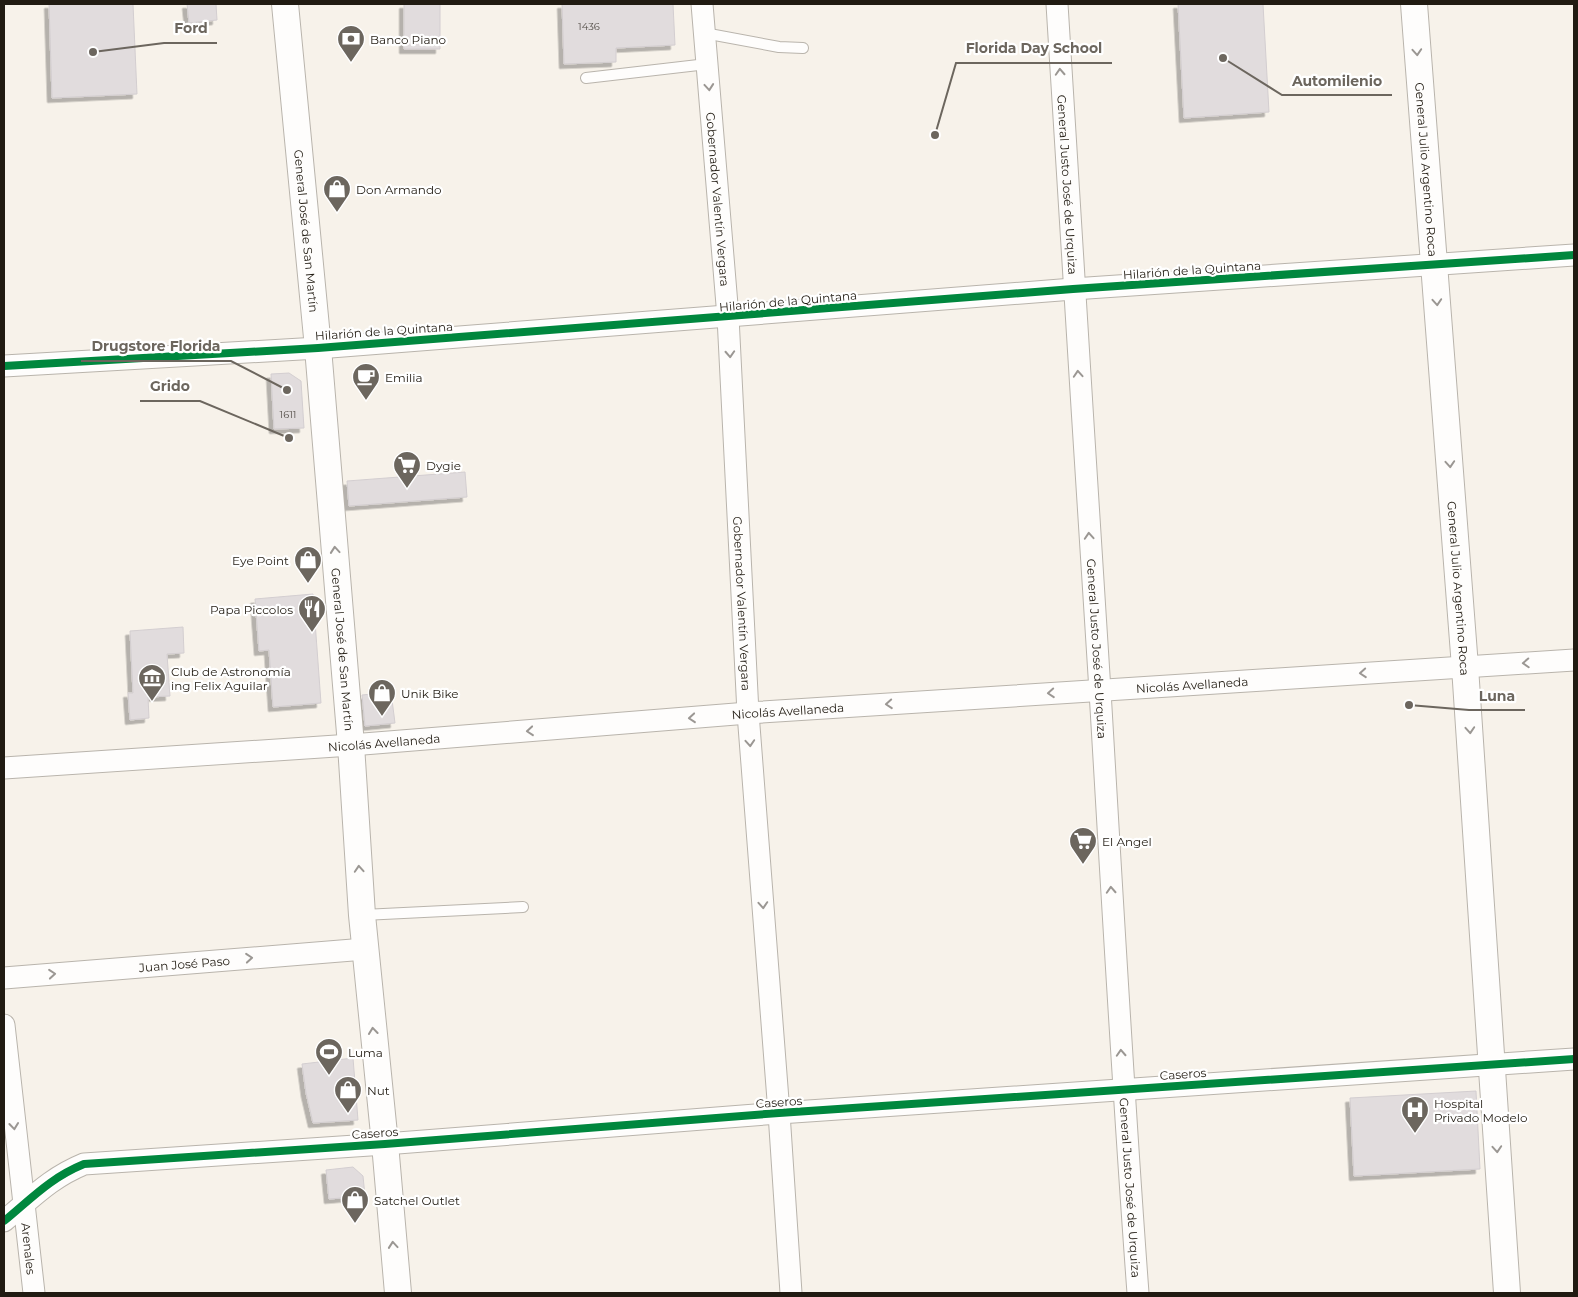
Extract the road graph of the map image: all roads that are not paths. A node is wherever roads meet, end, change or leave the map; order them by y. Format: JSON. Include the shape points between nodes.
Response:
{"nodes":[{"id":1,"x":285,"y":4,"type":"edge"},
{"id":2,"x":702,"y":4,"type":"edge"},
{"id":3,"x":1056,"y":4,"type":"edge"},
{"id":4,"x":1414,"y":4,"type":"edge"},
{"id":5,"x":704,"y":33,"type":"junction"},
{"id":6,"x":803,"y":48,"type":"dead end"},
{"id":7,"x":707,"y":64,"type":"junction"},
{"id":8,"x":586,"y":78,"type":"dead end"},
{"id":9,"x":1574,"y":255,"type":"edge"},
{"id":10,"x":1434,"y":265,"type":"junction"},
{"id":11,"x":1073,"y":289,"type":"junction"},
{"id":12,"x":728,"y":317,"type":"junction"},
{"id":13,"x":318,"y":348,"type":"junction"},
{"id":14,"x":4,"y":366,"type":"edge"},
{"id":15,"x":1574,"y":660,"type":"edge"},
{"id":16,"x":1465,"y":667,"type":"junction"},
{"id":17,"x":1100,"y":690,"type":"junction"},
{"id":18,"x":748,"y":713,"type":"junction"},
{"id":19,"x":351,"y":745,"type":"junction"},
{"id":20,"x":4,"y":768,"type":"edge"},
{"id":21,"x":523,"y":907,"type":"dead end"},
{"id":22,"x":362,"y":915,"type":"junction"},
{"id":23,"x":365,"y":949,"type":"junction"},
{"id":24,"x":4,"y":978,"type":"edge"},
{"id":25,"x":4,"y":1025,"type":"edge"},
{"id":26,"x":1574,"y":1060,"type":"edge"},
{"id":27,"x":1491,"y":1065,"type":"junction"},
{"id":28,"x":1123,"y":1089,"type":"junction"},
{"id":29,"x":779,"y":1113,"type":"junction"},
{"id":30,"x":385,"y":1144,"type":"junction"},
{"id":31,"x":24,"y":1204,"type":"junction"},
{"id":32,"x":4,"y":1221,"type":"edge"},
{"id":33,"x":34,"y":1293,"type":"edge"},
{"id":34,"x":398,"y":1293,"type":"edge"},
{"id":35,"x":791,"y":1293,"type":"edge"},
{"id":36,"x":1138,"y":1293,"type":"edge"},
{"id":37,"x":1507,"y":1293,"type":"edge"}],
"edges":[{"from":1,"to":13,"type":"street","name":"General José de San Martín"},
{"from":2,"to":5,"type":"street","name":"Gobernador Valentín Vergara"},
{"from":11,"to":3,"type":"street","name":"General Justo José de Urquiza","one_way":true},
{"from":4,"to":10,"type":"street","name":"General Julio Argentino Roca","one_way":true},
{"from":5,"to":6,"type":"lane"},
{"from":5,"to":7,"type":"street","name":"Gobernador Valentín Vergara"},
{"from":7,"to":8,"type":"lane"},
{"from":7,"to":12,"type":"street","name":"Gobernador Valentín Vergara","one_way":true},
{"from":9,"to":10,"type":"street","name":"Hilarión de la Quintana"},
{"from":10,"to":11,"type":"street","name":"Hilarión de la Quintana"},
{"from":10,"to":16,"type":"street","name":"General Julio Argentino Roca","one_way":true},
{"from":11,"to":12,"type":"street","name":"Hilarión de la Quintana"},
{"from":17,"to":11,"type":"street","name":"General Justo José de Urquiza","one_way":true},
{"from":12,"to":13,"type":"street","name":"Hilarión de la Quintana"},
{"from":12,"to":18,"type":"street","name":"Gobernador Valentín Vergara","one_way":true},
{"from":13,"to":14,"type":"street","name":"Hilarión de la Quintana"},
{"from":19,"to":13,"type":"street","name":"General José de San Martín","one_way":true},
{"from":15,"to":16,"type":"street","name":"Nicolás Avellaneda","one_way":true},
{"from":16,"to":17,"type":"street","name":"Nicolás Avellaneda","one_way":true},
{"from":16,"to":27,"type":"street","name":"General Julio Argentino Roca","one_way":true},
{"from":17,"to":18,"type":"street","name":"Nicolás Avellaneda","one_way":true},
{"from":28,"to":17,"type":"street","name":"General Justo José de Urquiza","one_way":true},
{"from":18,"to":19,"type":"street","name":"Nicolás Avellaneda","one_way":true},
{"from":18,"to":29,"type":"street","name":"Gobernador Valentín Vergara","one_way":true},
{"from":19,"to":20,"type":"street","name":"Nicolás Avellaneda"},
{"from":22,"to":19,"type":"street","name":"General José de San Martín","one_way":true},
{"from":21,"to":22,"type":"lane"},
{"from":22,"to":23,"type":"street","name":"General José de San Martín"},
{"from":24,"to":23,"type":"street","name":"Juan José Paso","one_way":true},
{"from":30,"to":23,"type":"street","name":"General José de San Martín","one_way":true},
{"from":25,"to":31,"type":"street","name":"Arenales","one_way":true},
{"from":26,"to":27,"type":"street","name":"Caseros"},
{"from":27,"to":28,"type":"street","name":"Caseros"},
{"from":27,"to":37,"type":"street","name":"General Julio Argentino Roca","one_way":true},
{"from":28,"to":29,"type":"street","name":"Caseros"},
{"from":28,"to":36,"type":"street","name":"General Justo José de Urquiza"},
{"from":29,"to":30,"type":"street","name":"Caseros"},
{"from":29,"to":35,"type":"street","name":"Gobernador Valentín Vergara"},
{"from":30,"to":31,"type":"street","name":"Caseros","via":[[84,1164],[49,1182]]},
{"from":34,"to":30,"type":"street","name":"General José de San Martín","one_way":true},
{"from":31,"to":32,"type":"street","name":"Caseros"},
{"from":31,"to":33,"type":"street","name":"Arenales"}]}
